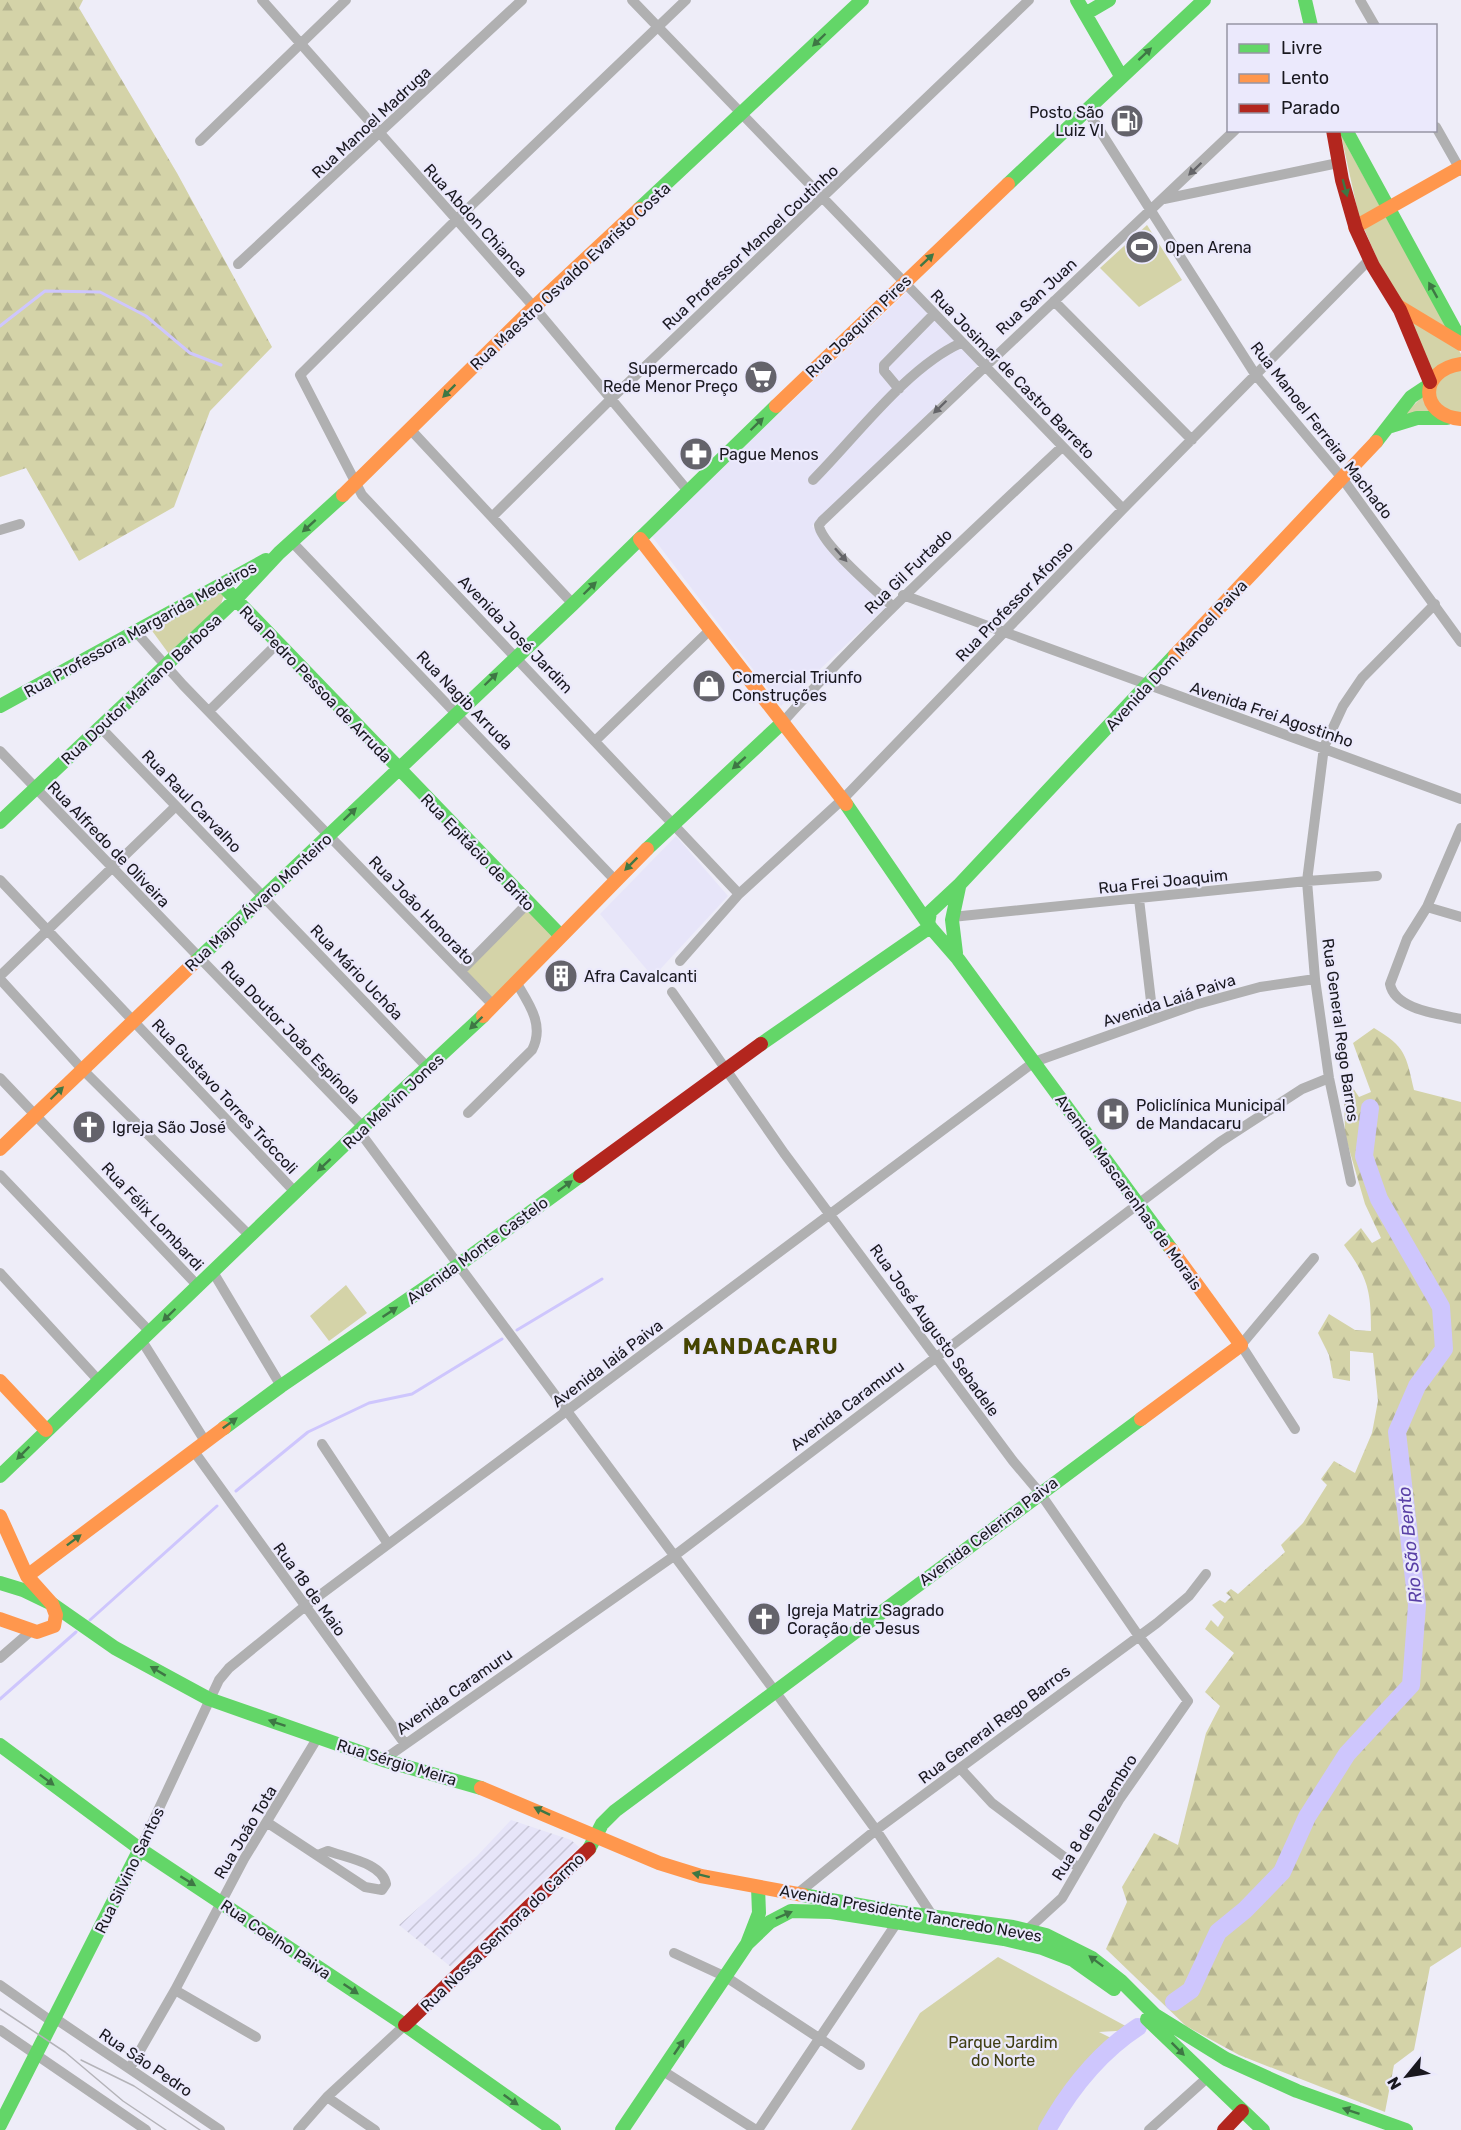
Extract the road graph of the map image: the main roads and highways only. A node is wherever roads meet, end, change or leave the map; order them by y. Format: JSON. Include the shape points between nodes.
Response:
{"nodes":[{"id":1,"x":862,"y":0,"type":"edge"},
{"id":2,"x":1077,"y":0,"type":"edge"},
{"id":3,"x":1109,"y":0,"type":"edge"},
{"id":4,"x":1204,"y":0,"type":"edge"},
{"id":5,"x":1305,"y":0,"type":"edge"},
{"id":6,"x":1085,"y":14,"type":"junction"},
{"id":7,"x":1311,"y":24,"type":"edge"},
{"id":8,"x":1122,"y":76,"type":"junction"},
{"id":9,"x":1333,"y":132,"type":"edge"},
{"id":10,"x":1347,"y":132,"type":"edge"},
{"id":11,"x":1460,"y":168,"type":"edge"},
{"id":12,"x":1388,"y":210,"type":"junction"},
{"id":13,"x":1355,"y":227,"type":"junction"},
{"id":14,"x":1398,"y":306,"type":"junction"},
{"id":15,"x":1461,"y":342,"type":"edge"},
{"id":16,"x":1461,"y":364,"type":"edge"},
{"id":17,"x":1430,"y":384,"type":"junction"},
{"id":18,"x":1456,"y":420,"type":"edge"},
{"id":19,"x":1391,"y":426,"type":"junction"},
{"id":20,"x":640,"y":539,"type":"junction"},
{"id":21,"x":279,"y":553,"type":"junction"},
{"id":22,"x":222,"y":585,"type":"junction"},
{"id":23,"x":235,"y":600,"type":"junction"},
{"id":24,"x":516,"y":655,"type":"joint"},
{"id":25,"x":0,"y":706,"type":"edge"},
{"id":26,"x":782,"y":723,"type":"junction"},
{"id":27,"x":398,"y":768,"type":"junction"},
{"id":28,"x":0,"y":822,"type":"edge"},
{"id":29,"x":960,"y":884,"type":"junction"},
{"id":30,"x":909,"y":893,"type":"junction"},
{"id":31,"x":935,"y":909,"type":"junction"},
{"id":32,"x":941,"y":924,"type":"junction"},
{"id":33,"x":560,"y":935,"type":"junction"},
{"id":34,"x":0,"y":1149,"type":"edge"},
{"id":35,"x":1241,"y":1345,"type":"joint"},
{"id":36,"x":0,"y":1381,"type":"edge"},
{"id":37,"x":46,"y":1430,"type":"junction"},
{"id":38,"x":0,"y":1476,"type":"edge"},
{"id":39,"x":0,"y":1520,"type":"edge"},
{"id":40,"x":27,"y":1576,"type":"junction"},
{"id":41,"x":0,"y":1583,"type":"edge"},
{"id":42,"x":52,"y":1604,"type":"junction"},
{"id":43,"x":0,"y":1619,"type":"edge"},
{"id":44,"x":0,"y":1745,"type":"edge"},
{"id":45,"x":594,"y":1837,"type":"junction"},
{"id":46,"x":140,"y":1849,"type":"junction"},
{"id":47,"x":758,"y":1887,"type":"junction"},
{"id":48,"x":747,"y":1944,"type":"junction"},
{"id":49,"x":405,"y":2025,"type":"junction"},
{"id":50,"x":1241,"y":2067,"type":"junction"},
{"id":51,"x":1222,"y":2092,"type":"junction"},
{"id":52,"x":1242,"y":2111,"type":"junction"},
{"id":53,"x":0,"y":2125,"type":"edge"},
{"id":54,"x":554,"y":2130,"type":"edge"},
{"id":55,"x":622,"y":2130,"type":"edge"},
{"id":56,"x":1224,"y":2130,"type":"edge"},
{"id":57,"x":1263,"y":2130,"type":"edge"},
{"id":58,"x":1406,"y":2130,"type":"edge"}],
"edges":[{"from":1,"to":21,"type":"main road","name":"Rua Maestro Osvaldo Evaristo Costa","one_way":true},
{"from":2,"to":6,"type":"main road"},
{"from":3,"to":6,"type":"main road"},
{"from":8,"to":4,"type":"main road","name":"Rua Joaquim Pires","one_way":true},
{"from":5,"to":7,"type":"main road"},
{"from":6,"to":8,"type":"main road"},
{"from":20,"to":8,"type":"main road","name":"Rua Joaquim Pires","one_way":true,"via":[[903,282]]},
{"from":9,"to":13,"type":"main road","one_way":true},
{"from":10,"to":12,"type":"main road"},
{"from":11,"to":12,"type":"main road"},
{"from":12,"to":13,"type":"main road"},
{"from":15,"to":12,"type":"main road","one_way":true},
{"from":13,"to":14,"type":"main road","via":[[1369,260]]},
{"from":14,"to":15,"type":"main road"},
{"from":14,"to":17,"type":"main road"},
{"from":16,"to":17,"type":"main road","name":"Avenida Dom Manoel Paiva","via":[[1445,366],[1433,375]]},
{"from":17,"to":18,"type":"main road","via":[[1428,394],[1435,409]]},
{"from":17,"to":19,"type":"main road","name":"Avenida Dom Manoel Paiva","via":[[1412,397]]},
{"from":18,"to":19,"type":"main road","via":[[1417,418]]},
{"from":19,"to":29,"type":"main road","name":"Avenida Dom Manoel Paiva"},
{"from":24,"to":20,"type":"main road","name":"Rua Joaquim Pires","one_way":true},
{"from":20,"to":26,"type":"main road"},
{"from":21,"to":22,"type":"main road","name":"Rua Professora Margarida Medeiros"},
{"from":21,"to":23,"type":"main road","name":"Rua Doutor Mariano Barbosa"},
{"from":22,"to":23,"type":"main road","name":"Rua Pedro Pessoa de Arruda"},
{"from":22,"to":25,"type":"main road","name":"Rua Professora Margarida Medeiros"},
{"from":23,"to":27,"type":"main road","name":"Rua Pedro Pessoa de Arruda"},
{"from":23,"to":28,"type":"main road","name":"Rua Doutor Mariano Barbosa"},
{"from":27,"to":24,"type":"main road","name":"Rua Major Álvaro Monteiro","one_way":true},
{"from":26,"to":30,"type":"main road","via":[[843,799]]},
{"from":26,"to":33,"type":"main road","name":"Rua Melvin Jones","one_way":true},
{"from":27,"to":33,"type":"main road","name":"Rua Epitácio de Brito"},
{"from":34,"to":27,"type":"main road","name":"Rua Major Álvaro Monteiro","one_way":true},
{"from":29,"to":31,"type":"main road","name":"Avenida Dom Manoel Paiva"},
{"from":29,"to":32,"type":"main road"},
{"from":30,"to":31,"type":"main road"},
{"from":30,"to":32,"type":"main road"},
{"from":31,"to":32,"type":"main road","via":[[928,916]]},
{"from":32,"to":35,"type":"main road","name":"Avenida Mascarenhas de Morais","via":[[958,959]]},
{"from":40,"to":32,"type":"main road","name":"Avenida Monte Castelo","one_way":true,"via":[[281,1386],[457,1266],[724,1070]]},
{"from":33,"to":37,"type":"main road","name":"Rua Melvin Jones","one_way":true,"via":[[429,1069]]},
{"from":35,"to":45,"type":"main road","name":"Avenida Celerina Paiva","via":[[774,1690],[615,1811]]},
{"from":36,"to":37,"type":"main road"},
{"from":37,"to":38,"type":"main road","name":"Rua Melvin Jones","one_way":true},
{"from":39,"to":40,"type":"main road"},
{"from":40,"to":42,"type":"main road"},
{"from":41,"to":42,"type":"main road"},
{"from":42,"to":43,"type":"main road","via":[[54,1626],[45,1631]]},
{"from":45,"to":42,"type":"main road","name":"Rua Sérgio Meira","one_way":true,"via":[[493,1791],[384,1760],[209,1699],[115,1648]]},
{"from":44,"to":46,"type":"main road","name":"Rua Coelho Paiva","one_way":true},
{"from":47,"to":45,"type":"main road","name":"Rua Sérgio Meira","one_way":true,"via":[[701,1876]]},
{"from":45,"to":49,"type":"main road","name":"Rua Nossa Senhora do Carmo","via":[[589,1849],[566,1874]]},
{"from":46,"to":49,"type":"main road","name":"Rua Coelho Paiva","one_way":true},
{"from":46,"to":53,"type":"main road","name":"Rua Silvino Santos"},
{"from":47,"to":48,"type":"main road","via":[[759,1913]]},
{"from":50,"to":47,"type":"main road","name":"Avenida Presidente Tancredo Neves","one_way":true,"via":[[1155,2015],[1121,1981],[1065,1943],[1027,1930]]},
{"from":48,"to":51,"type":"main road","name":"Avenida Presidente Tancredo Neves","one_way":true,"via":[[770,1922],[791,1911],[831,1912],[1042,1948],[1073,1960],[1104,1981]]},
{"from":55,"to":48,"type":"main road","one_way":true},
{"from":49,"to":54,"type":"main road","name":"Rua Coelho Paiva","one_way":true},
{"from":50,"to":51,"type":"main road","via":[[1229,2076]]},
{"from":58,"to":50,"type":"main road","name":"Avenida Presidente Tancredo Neves","one_way":true},
{"from":51,"to":52,"type":"main road","name":"Avenida Presidente Tancredo Neves"},
{"from":52,"to":56,"type":"main road"},
{"from":52,"to":57,"type":"main road","name":"Avenida Presidente Tancredo Neves"}]}
